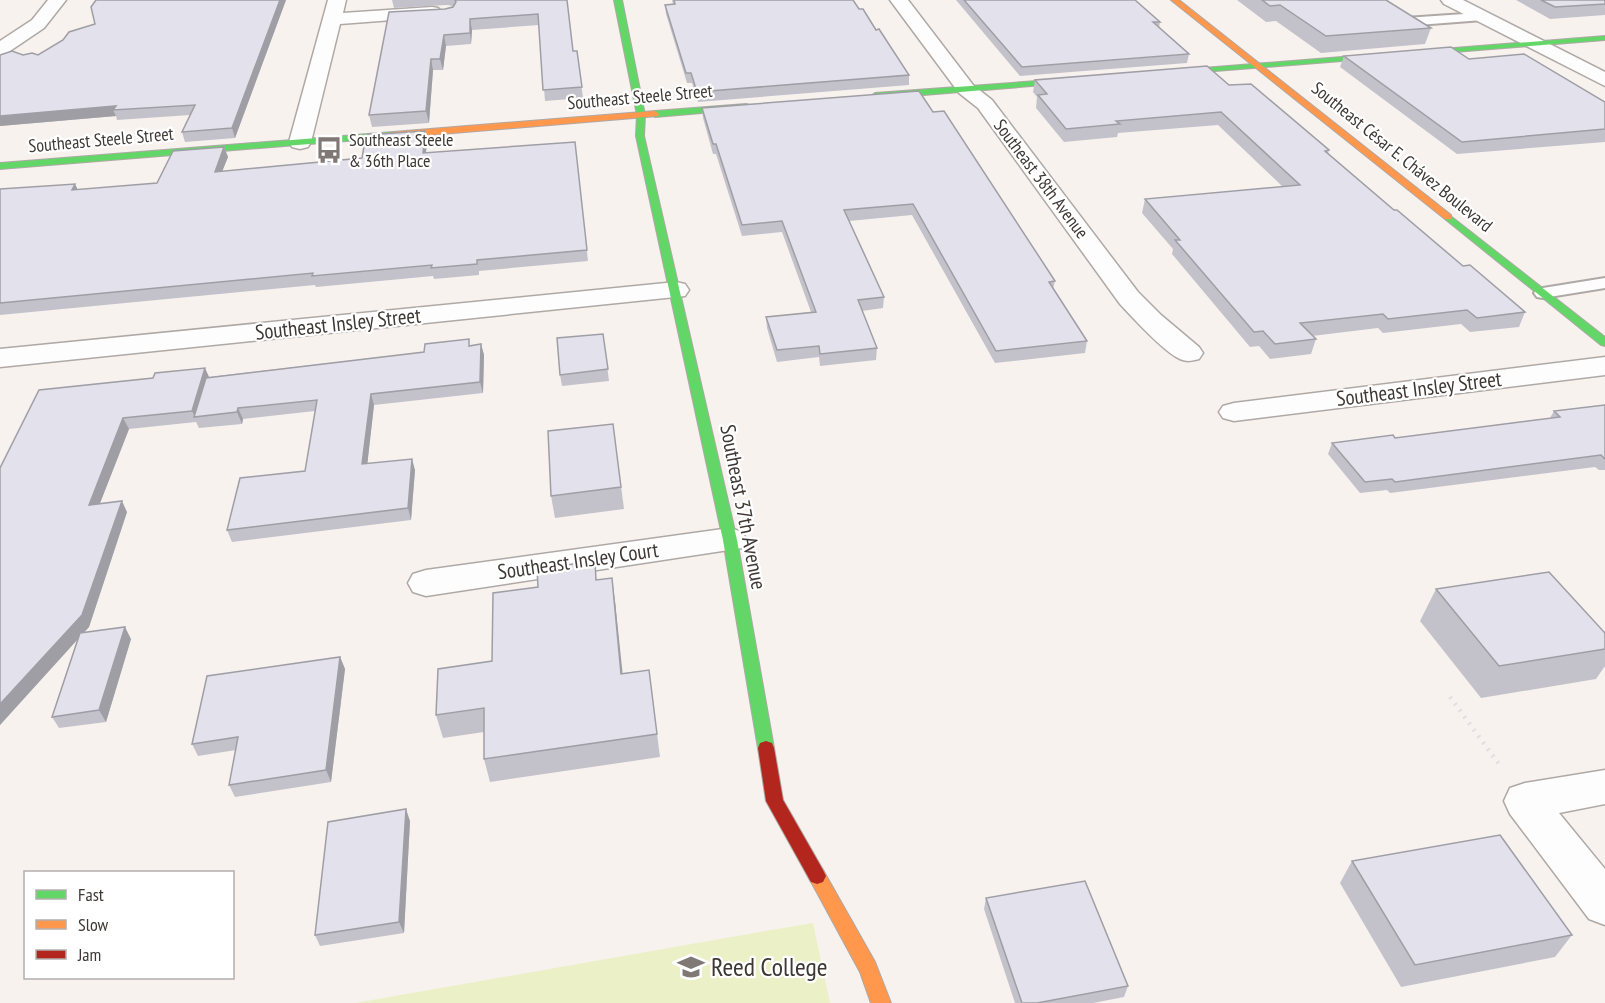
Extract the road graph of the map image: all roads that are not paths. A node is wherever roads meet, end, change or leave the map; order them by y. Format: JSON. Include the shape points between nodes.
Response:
{"nodes":[{"id":1,"x":57,"y":0,"type":"edge"},
{"id":2,"x":618,"y":0,"type":"edge"},
{"id":3,"x":899,"y":0,"type":"edge"},
{"id":4,"x":1175,"y":0,"type":"edge"},
{"id":5,"x":1449,"y":0,"type":"edge"},
{"id":6,"x":335,"y":9,"type":"edge"},
{"id":7,"x":447,"y":12,"type":"edge"},
{"id":8,"x":1479,"y":17,"type":"junction"},
{"id":9,"x":1405,"y":22,"type":"edge"},
{"id":10,"x":1605,"y":38,"type":"edge"},
{"id":11,"x":1533,"y":44,"type":"junction"},
{"id":12,"x":0,"y":49,"type":"edge"},
{"id":13,"x":1258,"y":65,"type":"junction"},
{"id":14,"x":1150,"y":74,"type":"edge"},
{"id":15,"x":1092,"y":79,"type":"edge"},
{"id":16,"x":1605,"y":80,"type":"edge"},
{"id":17,"x":966,"y":89,"type":"junction"},
{"id":18,"x":862,"y":97,"type":"edge"},
{"id":19,"x":757,"y":106,"type":"edge"},
{"id":20,"x":641,"y":115,"type":"junction"},
{"id":21,"x":300,"y":142,"type":"junction"},
{"id":22,"x":0,"y":166,"type":"edge"},
{"id":23,"x":1605,"y":283,"type":"edge"},
{"id":24,"x":676,"y":290,"type":"junction"},
{"id":25,"x":1543,"y":293,"type":"junction"},
{"id":26,"x":1605,"y":343,"type":"edge"},
{"id":27,"x":1189,"y":353,"type":"dead end"},
{"id":28,"x":0,"y":358,"type":"edge"},
{"id":29,"x":1605,"y":366,"type":"edge"},
{"id":30,"x":1234,"y":411,"type":"dead end"},
{"id":31,"x":730,"y":540,"type":"junction"},
{"id":32,"x":426,"y":583,"type":"dead end"},
{"id":33,"x":1605,"y":787,"type":"edge"},
{"id":34,"x":1605,"y":904,"type":"edge"},
{"id":35,"x":880,"y":1003,"type":"edge"}],
"edges":[{"from":1,"to":12,"type":"street","via":[[38,24]]},
{"from":2,"to":20,"type":"street","name":"Southeast 37th Avenue"},
{"from":3,"to":17,"type":"street","name":"Southeast 38th Avenue"},
{"from":4,"to":13,"type":"street","name":"Southeast César E. Chávez Boulevard"},
{"from":5,"to":8,"type":"street"},
{"from":6,"to":7,"type":"street"},
{"from":6,"to":21,"type":"street"},
{"from":8,"to":9,"type":"lane"},
{"from":8,"to":11,"type":"street"},
{"from":10,"to":11,"type":"street"},
{"from":11,"to":13,"type":"street"},
{"from":11,"to":16,"type":"street"},
{"from":13,"to":14,"type":"street"},
{"from":13,"to":25,"type":"street","name":"Southeast César E. Chávez Boulevard"},
{"from":15,"to":17,"type":"street"},
{"from":17,"to":18,"type":"street"},
{"from":17,"to":27,"type":"street","name":"Southeast 38th Avenue","via":[[985,104],[1129,298]]},
{"from":19,"to":20,"type":"street","name":"Southeast Steele Street"},
{"from":20,"to":21,"type":"street","name":"Southeast Steele Street"},
{"from":20,"to":24,"type":"street","name":"Southeast 37th Avenue","via":[[640,136]]},
{"from":21,"to":22,"type":"street","name":"Southeast Steele Street"},
{"from":23,"to":25,"type":"lane"},
{"from":24,"to":28,"type":"street","name":"Southeast Insley Street"},
{"from":24,"to":31,"type":"street","name":"Southeast 37th Avenue"},
{"from":25,"to":26,"type":"street","name":"Southeast César E. Chávez Boulevard"},
{"from":29,"to":30,"type":"street","name":"Southeast Insley Street"},
{"from":31,"to":32,"type":"street","name":"Southeast Insley Court"},
{"from":31,"to":35,"type":"street","name":"Southeast 37th Avenue","via":[[775,801],[868,968]]},
{"from":33,"to":34,"type":"street","via":[[1525,801]]}]}
